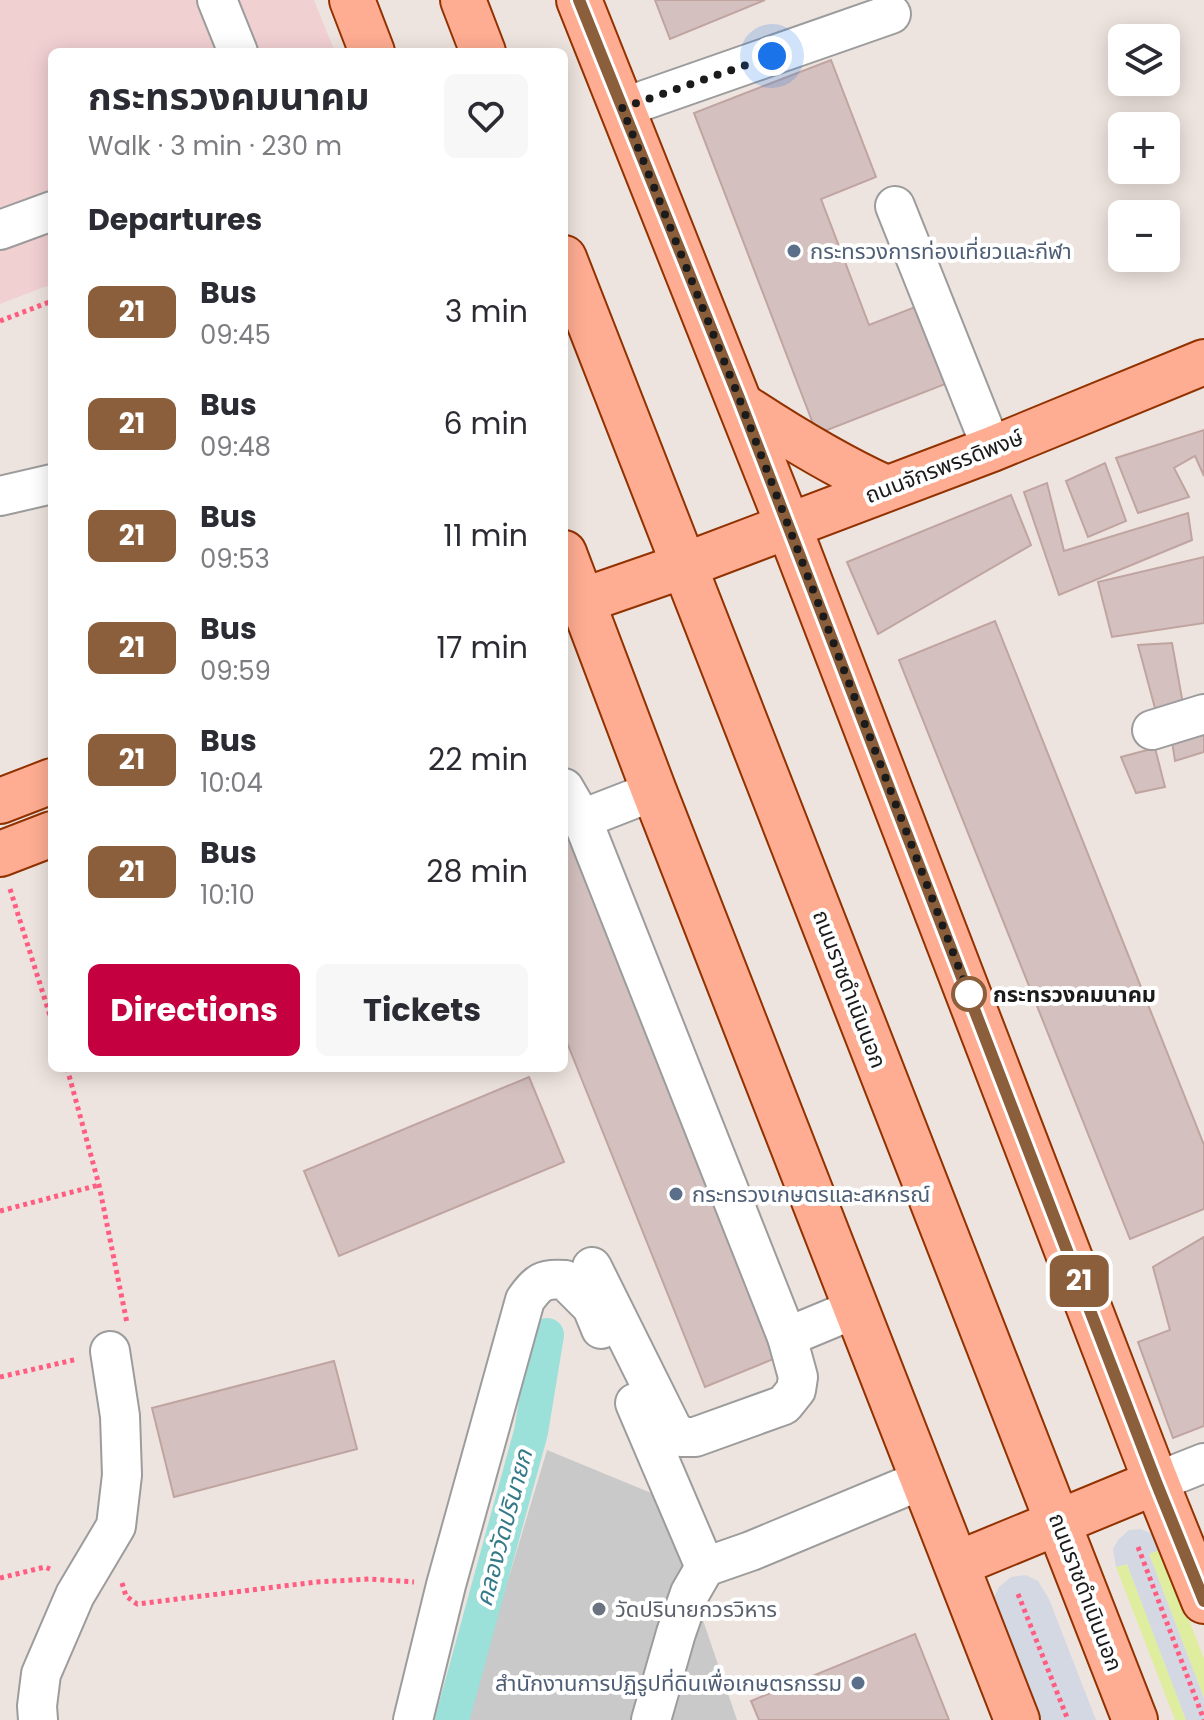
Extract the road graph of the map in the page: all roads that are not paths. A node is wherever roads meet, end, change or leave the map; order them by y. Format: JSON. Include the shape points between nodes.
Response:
{"nodes":[{"id":1,"x":217,"y":0,"type":"edge"},
{"id":2,"x":352,"y":0,"type":"edge"},
{"id":3,"x":463,"y":0,"type":"edge"},
{"id":4,"x":579,"y":0,"type":"edge"},
{"id":5,"x":891,"y":14,"type":"dead end"},
{"id":6,"x":236,"y":48,"type":"edge"},
{"id":7,"x":370,"y":48,"type":"edge"},
{"id":8,"x":481,"y":48,"type":"edge"},
{"id":9,"x":622,"y":108,"type":"junction"},
{"id":10,"x":895,"y":206,"type":"dead end"},
{"id":11,"x":48,"y":212,"type":"edge"},
{"id":12,"x":0,"y":230,"type":"edge"},
{"id":13,"x":568,"y":268,"type":"edge"},
{"id":14,"x":1204,"y":362,"type":"edge"},
{"id":15,"x":741,"y":405,"type":"junction"},
{"id":16,"x":992,"y":449,"type":"junction"},
{"id":17,"x":48,"y":485,"type":"edge"},
{"id":18,"x":886,"y":488,"type":"junction"},
{"id":19,"x":0,"y":496,"type":"edge"},
{"id":20,"x":788,"y":525,"type":"junction"},
{"id":21,"x":683,"y":566,"type":"junction"},
{"id":22,"x":570,"y":607,"type":"edge"},
{"id":23,"x":1204,"y":714,"type":"edge"},
{"id":24,"x":1152,"y":730,"type":"dead end"},
{"id":25,"x":48,"y":783,"type":"edge"},
{"id":26,"x":654,"y":791,"type":"junction"},
{"id":27,"x":0,"y":801,"type":"edge"},
{"id":28,"x":573,"y":804,"type":"edge"},
{"id":29,"x":48,"y":837,"type":"edge"},
{"id":30,"x":5,"y":871,"type":"edge"},
{"id":31,"x":592,"y":1267,"type":"dead end"},
{"id":32,"x":857,"y":1308,"type":"junction"},
{"id":33,"x":787,"y":1337,"type":"junction"},
{"id":34,"x":110,"y":1351,"type":"road end"},
{"id":35,"x":1204,"y":1463,"type":"edge"},
{"id":36,"x":924,"y":1479,"type":"junction"},
{"id":37,"x":1156,"y":1482,"type":"junction"},
{"id":38,"x":1059,"y":1522,"type":"junction"},
{"id":39,"x":957,"y":1564,"type":"junction"},
{"id":40,"x":705,"y":1567,"type":"junction"},
{"id":41,"x":1204,"y":1601,"type":"edge"},
{"id":42,"x":38,"y":1720,"type":"edge"},
{"id":43,"x":413,"y":1720,"type":"edge"},
{"id":44,"x":651,"y":1720,"type":"edge"},
{"id":45,"x":1017,"y":1720,"type":"edge"},
{"id":46,"x":1135,"y":1720,"type":"edge"}],
"edges":[{"from":1,"to":6,"type":"street"},
{"from":2,"to":7,"type":"main road"},
{"from":3,"to":8,"type":"main road"},
{"from":4,"to":9,"type":"main road"},
{"from":5,"to":9,"type":"street"},
{"from":9,"to":15,"type":"main road"},
{"from":10,"to":16,"type":"street"},
{"from":11,"to":12,"type":"street"},
{"from":13,"to":21,"type":"main road","name":"ถนนราชดำเนินนอก"},
{"from":14,"to":16,"type":"main road","name":"ถนนจักรพรรดิพงษ์"},
{"from":15,"to":18,"type":"main road"},
{"from":15,"to":20,"type":"main road"},
{"from":16,"to":18,"type":"main road","name":"ถนนจักรพรรดิพงษ์"},
{"from":17,"to":19,"type":"street"},
{"from":18,"to":20,"type":"main road","name":"ถนนจักรพรรดิพงษ์"},
{"from":20,"to":21,"type":"main road","name":"ถนนจักรพรรดิพงษ์"},
{"from":20,"to":37,"type":"main road"},
{"from":21,"to":22,"type":"main road","name":"ถนนจักรพรรดิพงษ์"},
{"from":21,"to":38,"type":"main road","name":"ถนนราชดำเนินนอก"},
{"from":22,"to":26,"type":"main road"},
{"from":23,"to":24,"type":"street"},
{"from":25,"to":27,"type":"main road"},
{"from":26,"to":28,"type":"street"},
{"from":26,"to":32,"type":"main road"},
{"from":28,"to":33,"type":"street"},
{"from":29,"to":30,"type":"main road"},
{"from":31,"to":33,"type":"street","via":[[681,1437],[695,1437],[784,1405],[796,1390],[798,1377]]},
{"from":32,"to":33,"type":"street"},
{"from":32,"to":36,"type":"main road"},
{"from":34,"to":42,"type":"street","via":[[120,1416],[122,1475],[116,1526],[75,1595],[41,1674]]},
{"from":35,"to":37,"type":"street"},
{"from":36,"to":39,"type":"main road"},
{"from":36,"to":40,"type":"street"},
{"from":37,"to":38,"type":"main road"},
{"from":37,"to":41,"type":"main road"},
{"from":38,"to":39,"type":"main road"},
{"from":38,"to":46,"type":"main road","name":"ถนนราชดำเนินนอก"},
{"from":39,"to":45,"type":"main road"},
{"from":40,"to":43,"type":"street","via":[[592,1307],[565,1280],[548,1279],[525,1300]]},
{"from":40,"to":44,"type":"street","via":[[690,1593]]}]}
